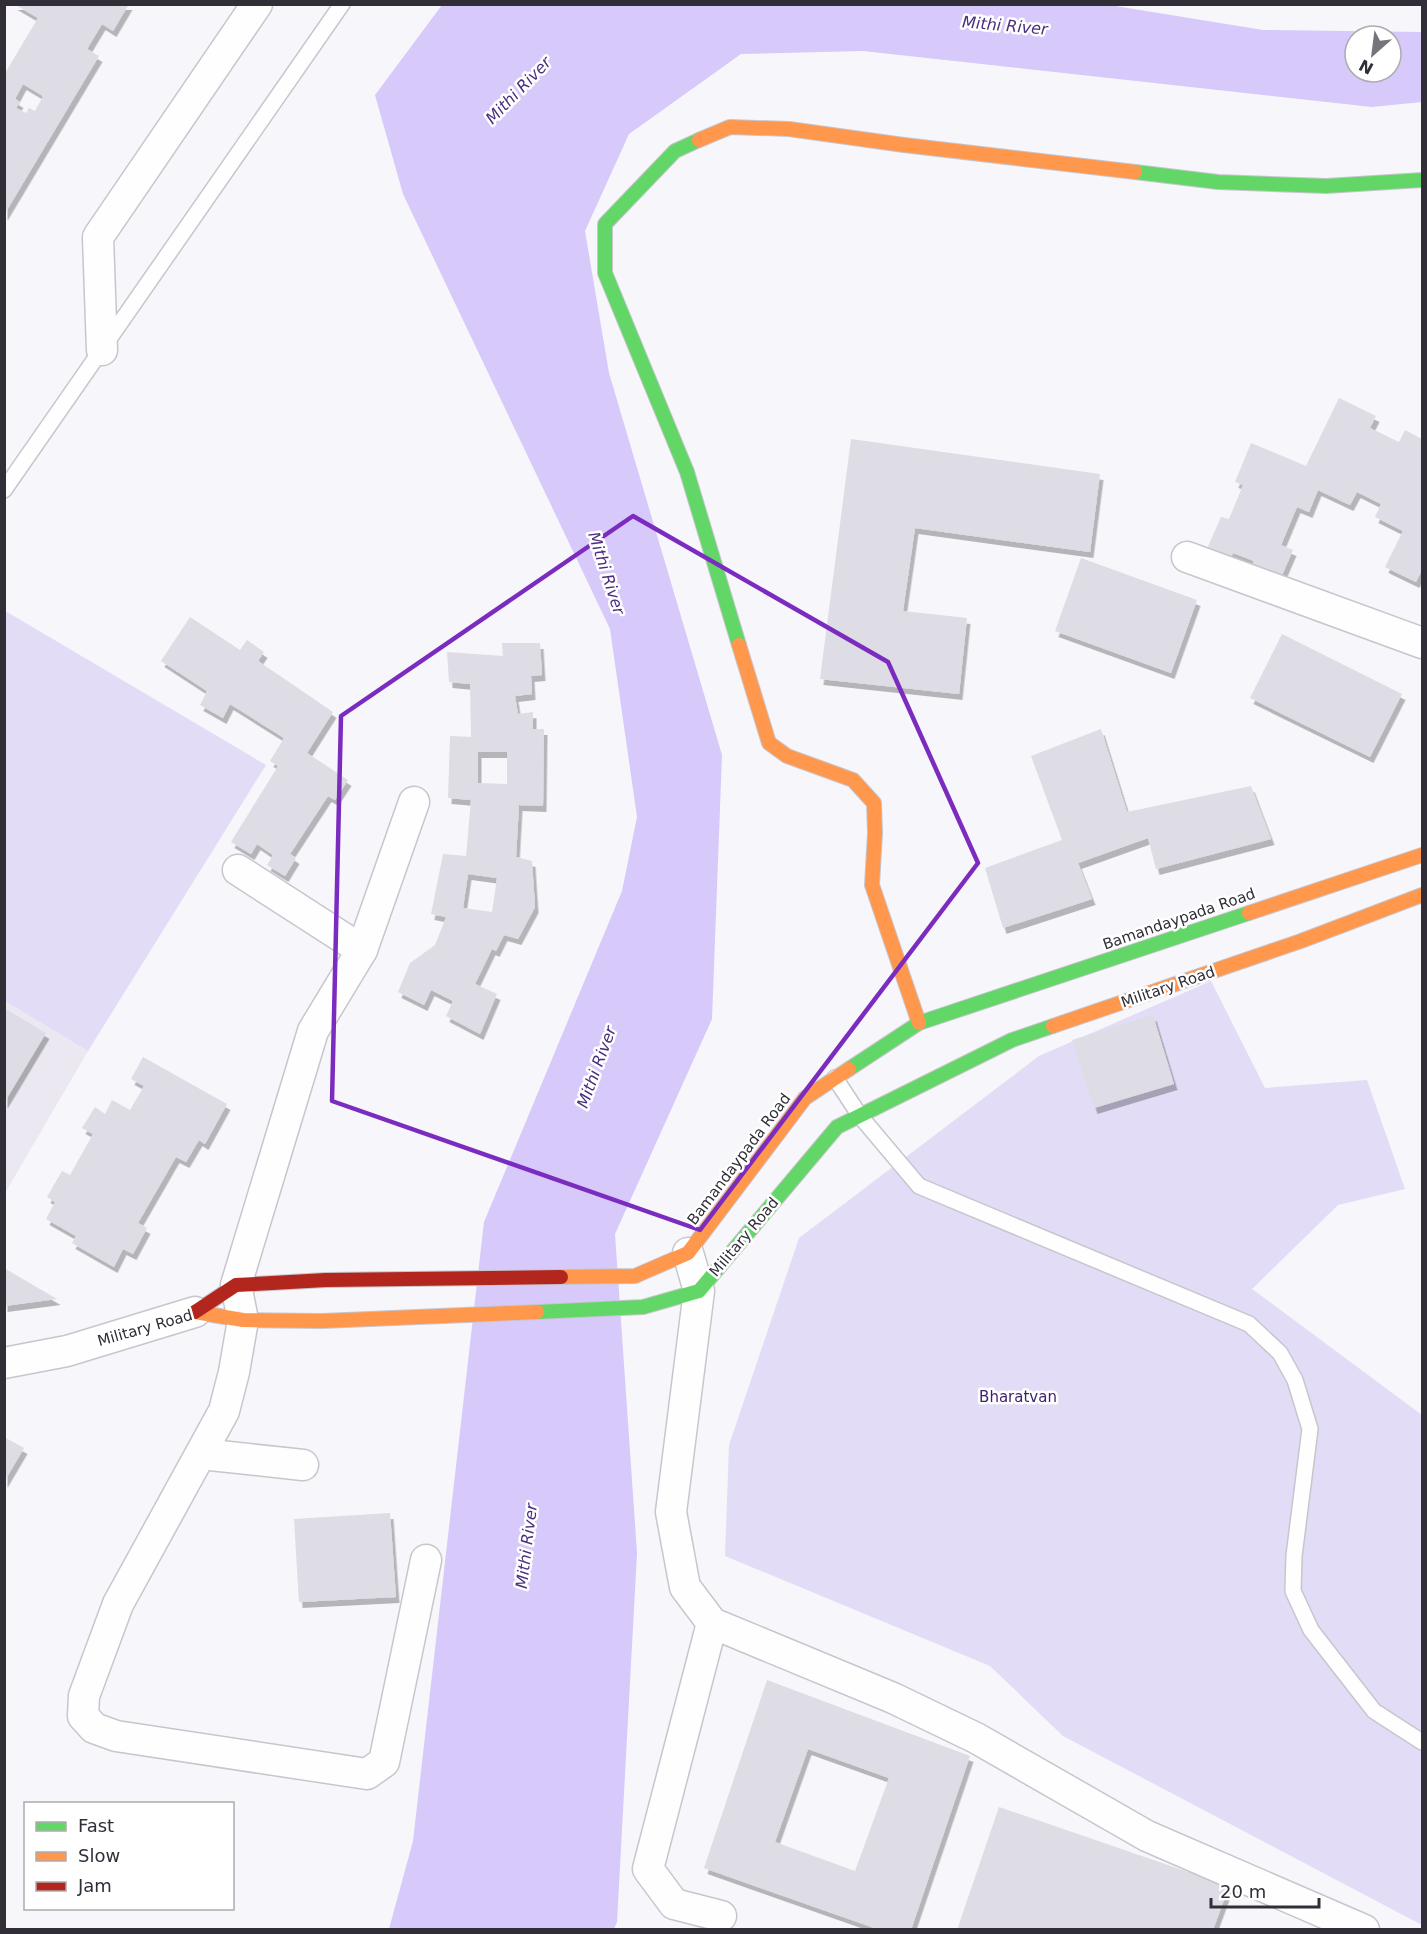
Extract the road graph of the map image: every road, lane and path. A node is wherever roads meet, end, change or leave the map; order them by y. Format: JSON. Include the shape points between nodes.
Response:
{"nodes":[{"id":1,"x":257,"y":4,"type":"edge"},
{"id":2,"x":342,"y":4,"type":"edge"},
{"id":3,"x":1422,"y":180,"type":"edge"},
{"id":4,"x":102,"y":350,"type":"junction"},
{"id":5,"x":4,"y":490,"type":"edge"},
{"id":6,"x":1187,"y":557,"type":"dead end"},
{"id":7,"x":1422,"y":643,"type":"edge"},
{"id":8,"x":414,"y":802,"type":"dead end"},
{"id":9,"x":1422,"y":855,"type":"edge"},
{"id":10,"x":238,"y":870,"type":"dead end"},
{"id":11,"x":1422,"y":895,"type":"edge"},
{"id":12,"x":362,"y":950,"type":"junction"},
{"id":13,"x":919,"y":1023,"type":"junction"},
{"id":14,"x":835,"y":1078,"type":"junction"},
{"id":15,"x":860,"y":1116,"type":"junction"},
{"id":16,"x":688,"y":1253,"type":"junction"},
{"id":17,"x":236,"y":1285,"type":"junction"},
{"id":18,"x":699,"y":1291,"type":"junction"},
{"id":19,"x":195,"y":1312,"type":"junction"},
{"id":20,"x":243,"y":1320,"type":"junction"},
{"id":21,"x":4,"y":1363,"type":"edge"},
{"id":22,"x":201,"y":1454,"type":"junction"},
{"id":23,"x":303,"y":1465,"type":"dead end"},
{"id":24,"x":426,"y":1560,"type":"dead end"},
{"id":25,"x":712,"y":1623,"type":"junction"},
{"id":26,"x":1422,"y":1742,"type":"edge"},
{"id":27,"x":721,"y":1916,"type":"dead end"},
{"id":28,"x":1364,"y":1929,"type":"edge"}],
"edges":[{"from":1,"to":4,"type":"street","via":[[98,237]]},
{"from":2,"to":4,"type":"lane"},
{"from":3,"to":13,"type":"street","via":[[1326,186],[1218,182],[789,129],[730,127],[675,151],[605,224],[605,273],[687,472],[769,743],[787,756],[853,780],[874,802],[872,885]]},
{"from":4,"to":5,"type":"lane"},
{"from":6,"to":7,"type":"street"},
{"from":8,"to":12,"type":"street"},
{"from":9,"to":13,"type":"street","name":"Bamandaypada Road","via":[[1349,885]]},
{"from":10,"to":12,"type":"street"},
{"from":11,"to":15,"type":"street","name":"Military Road","via":[[1361,912],[1290,945],[1012,1040]]},
{"from":12,"to":17,"type":"street","via":[[313,1031]]},
{"from":13,"to":14,"type":"street","name":"Bamandaypada Road"},
{"from":14,"to":15,"type":"lane"},
{"from":14,"to":16,"type":"street","name":"Bamandaypada Road","via":[[805,1098]]},
{"from":15,"to":18,"type":"street","name":"Military Road","via":[[837,1127]]},
{"from":15,"to":26,"type":"lane","via":[[919,1186],[1249,1324],[1280,1353],[1295,1380],[1310,1429],[1293,1591],[1311,1630],[1374,1711]]},
{"from":16,"to":17,"type":"street","name":"Bamandaypada Road","via":[[635,1276]]},
{"from":16,"to":18,"type":"street"},
{"from":17,"to":19,"type":"street"},
{"from":17,"to":20,"type":"street"},
{"from":18,"to":20,"type":"street","name":"Military Road","via":[[643,1307],[322,1321]]},
{"from":18,"to":25,"type":"street","via":[[671,1512],[685,1587]]},
{"from":19,"to":20,"type":"street","name":"Military Road"},
{"from":19,"to":21,"type":"street","name":"Military Road","via":[[67,1351]]},
{"from":20,"to":22,"type":"street","via":[[224,1411]]},
{"from":22,"to":23,"type":"street"},
{"from":22,"to":24,"type":"street","via":[[118,1604],[84,1696],[83,1716],[94,1728],[116,1736],[367,1774],[384,1762]]},
{"from":25,"to":27,"type":"street","via":[[648,1869],[674,1904]]},
{"from":25,"to":28,"type":"street","via":[[893,1698],[976,1738],[1147,1836]]}]}
